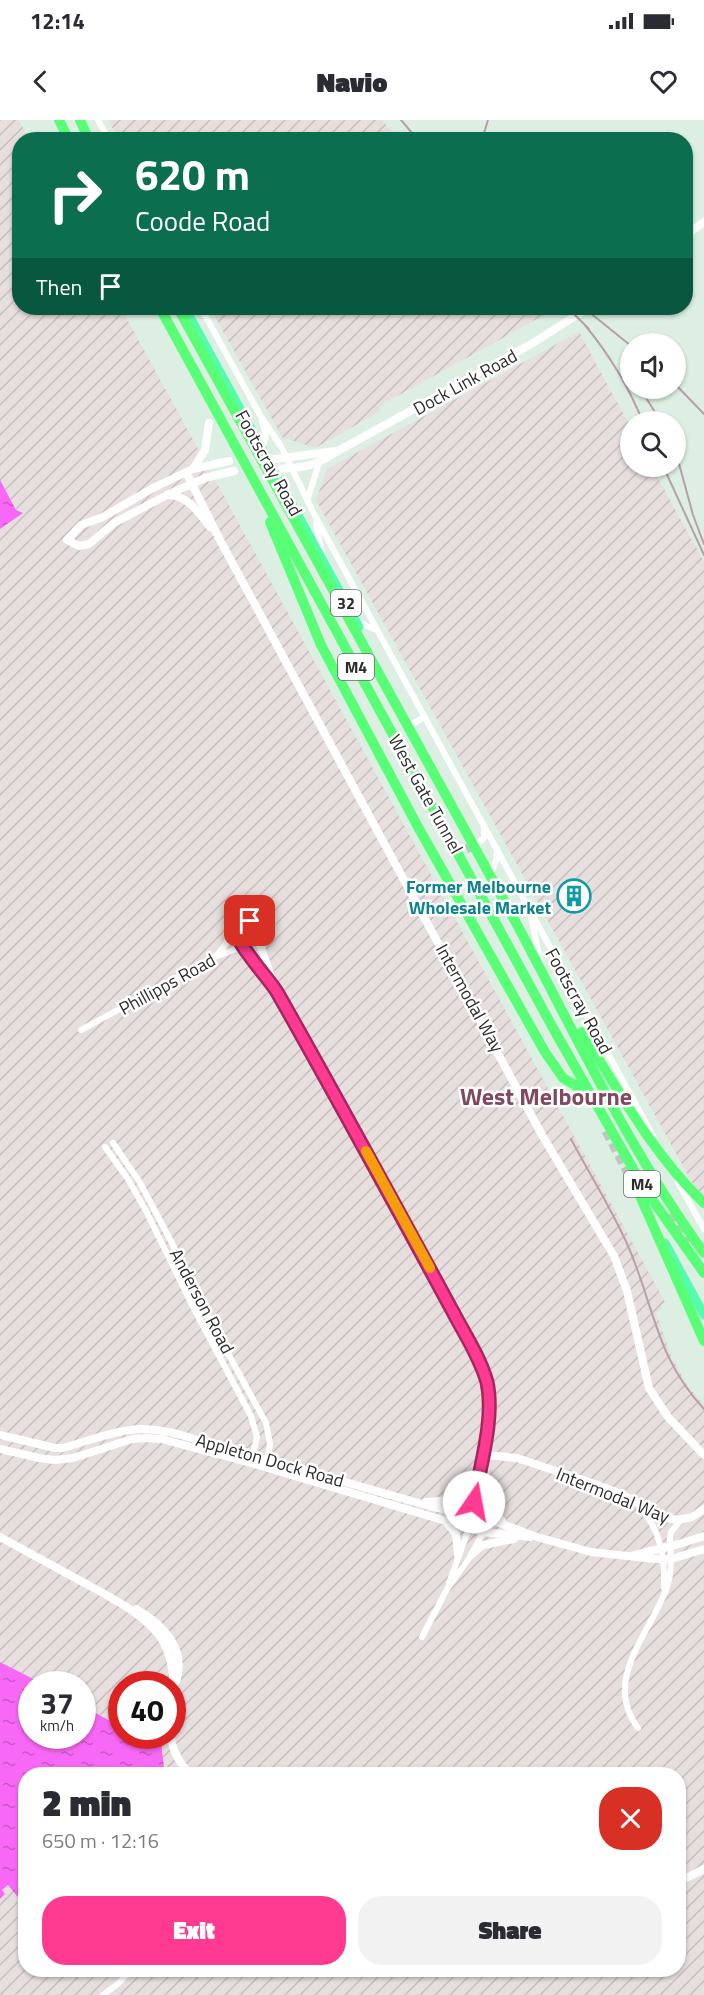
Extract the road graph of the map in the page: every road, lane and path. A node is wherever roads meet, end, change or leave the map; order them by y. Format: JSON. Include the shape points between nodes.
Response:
{"nodes":[{"id":1,"x":164,"y":315,"type":"edge"},
{"id":2,"x":182,"y":315,"type":"edge"},
{"id":3,"x":189,"y":315,"type":"edge"},
{"id":4,"x":205,"y":315,"type":"edge"},
{"id":5,"x":577,"y":315,"type":"edge"},
{"id":6,"x":226,"y":354,"type":"junction"},
{"id":7,"x":214,"y":361,"type":"junction"},
{"id":8,"x":260,"y":415,"type":"junction"},
{"id":9,"x":209,"y":423,"type":"dead end"},
{"id":10,"x":262,"y":450,"type":"junction"},
{"id":11,"x":338,"y":450,"type":"junction"},
{"id":12,"x":287,"y":458,"type":"junction"},
{"id":13,"x":268,"y":460,"type":"junction"},
{"id":14,"x":229,"y":461,"type":"dead end"},
{"id":15,"x":319,"y":463,"type":"junction"},
{"id":16,"x":273,"y":469,"type":"junction"},
{"id":17,"x":292,"y":469,"type":"junction"},
{"id":18,"x":189,"y":471,"type":"junction"},
{"id":19,"x":234,"y":471,"type":"dead end"},
{"id":20,"x":251,"y":477,"type":"junction"},
{"id":21,"x":192,"y":483,"type":"junction"},
{"id":22,"x":167,"y":495,"type":"junction"},
{"id":23,"x":307,"y":501,"type":"junction"},
{"id":24,"x":314,"y":514,"type":"junction"},
{"id":25,"x":221,"y":542,"type":"junction"},
{"id":26,"x":325,"y":564,"type":"junction"},
{"id":27,"x":356,"y":622,"type":"junction"},
{"id":28,"x":377,"y":630,"type":"junction"},
{"id":29,"x":425,"y":717,"type":"junction"},
{"id":30,"x":412,"y":724,"type":"junction"},
{"id":31,"x":482,"y":821,"type":"junction"},
{"id":32,"x":477,"y":844,"type":"junction"},
{"id":33,"x":495,"y":845,"type":"junction"},
{"id":34,"x":492,"y":871,"type":"joint"},
{"id":35,"x":524,"y":899,"type":"junction"},
{"id":36,"x":234,"y":920,"type":"junction"},
{"id":37,"x":215,"y":957,"type":"junction"},
{"id":38,"x":541,"y":967,"type":"junction"},
{"id":39,"x":275,"y":988,"type":"junction"},
{"id":40,"x":81,"y":1030,"type":"dead end"},
{"id":41,"x":583,"y":1088,"type":"junction"},
{"id":42,"x":113,"y":1143,"type":"dead end"},
{"id":43,"x":105,"y":1148,"type":"dead end"},
{"id":44,"x":704,"y":1203,"type":"edge"},
{"id":45,"x":656,"y":1226,"type":"dead end"},
{"id":46,"x":704,"y":1229,"type":"edge"},
{"id":47,"x":704,"y":1253,"type":"edge"},
{"id":48,"x":704,"y":1273,"type":"edge"},
{"id":49,"x":704,"y":1315,"type":"edge"},
{"id":50,"x":704,"y":1341,"type":"edge"},
{"id":51,"x":0,"y":1435,"type":"edge"},
{"id":52,"x":0,"y":1449,"type":"edge"},
{"id":53,"x":704,"y":1455,"type":"edge"},
{"id":54,"x":485,"y":1456,"type":"junction"},
{"id":55,"x":252,"y":1459,"type":"junction"},
{"id":56,"x":267,"y":1463,"type":"junction"},
{"id":57,"x":486,"y":1472,"type":"junction"},
{"id":58,"x":476,"y":1490,"type":"junction"},
{"id":59,"x":414,"y":1501,"type":"junction"},
{"id":60,"x":639,"y":1504,"type":"junction"},
{"id":61,"x":704,"y":1509,"type":"edge"},
{"id":62,"x":472,"y":1515,"type":"junction"},
{"id":63,"x":486,"y":1518,"type":"junction"},
{"id":64,"x":683,"y":1519,"type":"junction"},
{"id":65,"x":444,"y":1521,"type":"junction"},
{"id":66,"x":507,"y":1525,"type":"junction"},
{"id":67,"x":469,"y":1528,"type":"junction"},
{"id":68,"x":483,"y":1532,"type":"junction"},
{"id":69,"x":704,"y":1536,"type":"edge"},
{"id":70,"x":0,"y":1537,"type":"edge"},
{"id":71,"x":536,"y":1538,"type":"junction"},
{"id":72,"x":704,"y":1549,"type":"edge"},
{"id":73,"x":472,"y":1554,"type":"junction"},
{"id":74,"x":458,"y":1555,"type":"junction"},
{"id":75,"x":628,"y":1557,"type":"junction"},
{"id":76,"x":447,"y":1590,"type":"junction"},
{"id":77,"x":663,"y":1598,"type":"junction"},
{"id":78,"x":422,"y":1637,"type":"dead end"},
{"id":79,"x":171,"y":1671,"type":"edge"},
{"id":80,"x":638,"y":1728,"type":"dead end"},
{"id":81,"x":174,"y":1749,"type":"edge"},
{"id":82,"x":185,"y":1767,"type":"edge"},
{"id":83,"x":703,"y":1870,"type":"edge"},
{"id":84,"x":686,"y":1878,"type":"edge"},
{"id":85,"x":124,"y":1977,"type":"edge"},
{"id":86,"x":103,"y":1995,"type":"edge"}],
"edges":[{"from":1,"to":20,"type":"highway","name":"West Gate Tunnel","number":"M4"},
{"from":2,"to":38,"type":"highway","name":"West Gate Tunnel","number":"M4"},
{"from":3,"to":7,"type":"main road","name":"Footscray Road","number":"32"},
{"from":4,"to":6,"type":"street","name":"Footscray Road"},
{"from":5,"to":11,"type":"street","name":"Dock Link Road","via":[[533,344]]},
{"from":6,"to":7,"type":"street"},
{"from":6,"to":8,"type":"street","name":"Footscray Road"},
{"from":7,"to":10,"type":"main road","name":"Footscray Road","number":"32"},
{"from":8,"to":10,"type":"street","via":[[265,432]]},
{"from":8,"to":12,"type":"street","name":"Footscray Road"},
{"from":9,"to":18,"type":"street","via":[[205,450]]},
{"from":10,"to":13,"type":"main road","name":"Footscray Road","number":"32"},
{"from":11,"to":12,"type":"street","name":"Dock Link Road"},
{"from":11,"to":15,"type":"street","name":"Dock Link Road"},
{"from":12,"to":13,"type":"street","name":"Dock Link Road"},
{"from":12,"to":17,"type":"street","name":"Footscray Road"},
{"from":13,"to":16,"type":"main road","name":"Footscray Road","number":"32"},
{"from":14,"to":18,"type":"street"},
{"from":15,"to":17,"type":"street","name":"Dock Link Road"},
{"from":15,"to":23,"type":"street"},
{"from":16,"to":17,"type":"street","name":"Dock Link Road"},
{"from":16,"to":26,"type":"main road","name":"Footscray Road","number":"32"},
{"from":17,"to":23,"type":"street","name":"Footscray Road"},
{"from":18,"to":21,"type":"street","name":"Intermodal Way"},
{"from":18,"to":22,"type":"street","via":[[81,525],[67,540],[79,546],[89,544],[114,523]]},
{"from":19,"to":21,"type":"street"},
{"from":20,"to":41,"type":"highway","name":"West Gate Tunnel","number":"M4"},
{"from":20,"to":41,"type":"highway","via":[[321,645],[418,827],[550,1061],[563,1078]]},
{"from":21,"to":22,"type":"street"},
{"from":21,"to":25,"type":"street","name":"Intermodal Way"},
{"from":22,"to":25,"type":"street","name":"Intermodal Way","via":[[189,502]]},
{"from":23,"to":24,"type":"street","name":"Footscray Road"},
{"from":24,"to":26,"type":"street","name":"Footscray Road"},
{"from":24,"to":28,"type":"street","name":"Footscray Road"},
{"from":25,"to":53,"type":"street","name":"Intermodal Way","via":[[542,1135],[614,1256],[627,1291],[649,1388],[668,1417]]},
{"from":26,"to":27,"type":"main road","name":"Footscray Road","number":"32"},
{"from":27,"to":28,"type":"street"},
{"from":27,"to":30,"type":"main road","name":"Footscray Road","number":"32"},
{"from":28,"to":29,"type":"street","name":"Footscray Road"},
{"from":29,"to":30,"type":"street"},
{"from":29,"to":31,"type":"street","name":"Footscray Road"},
{"from":30,"to":32,"type":"main road","name":"Footscray Road","number":"32"},
{"from":31,"to":32,"type":"street","via":[[485,836]]},
{"from":31,"to":33,"type":"street","name":"Footscray Road"},
{"from":32,"to":34,"type":"main road","name":"Footscray Road","number":"32"},
{"from":33,"to":34,"type":"street","name":"Footscray Road","via":[[497,854]]},
{"from":33,"to":35,"type":"street","name":"Footscray Road"},
{"from":35,"to":38,"type":"street","name":"Footscray Road"},
{"from":35,"to":46,"type":"street","name":"Footscray Road"},
{"from":36,"to":37,"type":"street","via":[[226,944]]},
{"from":36,"to":39,"type":"street","via":[[238,940]]},
{"from":36,"to":39,"type":"street","via":[[244,917],[254,927]]},
{"from":37,"to":39,"type":"street","name":"Phillipps Road","via":[[240,948]]},
{"from":37,"to":40,"type":"street","name":"Phillipps Road"},
{"from":38,"to":44,"type":"highway","via":[[655,1146]]},
{"from":38,"to":47,"type":"highway","name":"West Gate Tunnel","number":"M4","via":[[632,1140]]},
{"from":39,"to":54,"type":"street","via":[[474,1352],[489,1397]]},
{"from":41,"to":48,"type":"highway","name":"West Gate Tunnel","number":"M4","via":[[644,1188]]},
{"from":41,"to":50,"type":"highway","via":[[631,1175]]},
{"from":42,"to":56,"type":"street","name":"Anderson Road","via":[[139,1181],[266,1423],[270,1443]]},
{"from":43,"to":55,"type":"street","name":"Anderson Road","via":[[146,1211],[244,1400],[257,1437]]},
{"from":45,"to":49,"type":"main road"},
{"from":51,"to":55,"type":"street","name":"Appleton Dock Road","via":[[63,1448],[119,1431],[144,1429],[174,1433]]},
{"from":52,"to":55,"type":"street","name":"Appleton Dock Road","via":[[54,1460],[145,1438]]},
{"from":54,"to":57,"type":"street"},
{"from":54,"to":58,"type":"street"},
{"from":54,"to":60,"type":"street","name":"Intermodal Way","via":[[518,1458],[595,1484]]},
{"from":55,"to":56,"type":"street","name":"Appleton Dock Road"},
{"from":56,"to":59,"type":"street","name":"Appleton Dock Road"},
{"from":56,"to":65,"type":"street","name":"Appleton Dock Road"},
{"from":57,"to":63,"type":"street"},
{"from":57,"to":66,"type":"street","via":[[495,1513]]},
{"from":58,"to":59,"type":"street","via":[[466,1498]]},
{"from":58,"to":62,"type":"street"},
{"from":59,"to":62,"type":"street","name":"Appleton Dock Road"},
{"from":60,"to":64,"type":"street","name":"Intermodal Way","via":[[666,1518]]},
{"from":60,"to":77,"type":"street","via":[[656,1528],[661,1544]]},
{"from":61,"to":64,"type":"street","name":"Intermodal Way"},
{"from":62,"to":63,"type":"street","name":"Appleton Dock Road"},
{"from":62,"to":67,"type":"street"},
{"from":63,"to":66,"type":"street","name":"Appleton Dock Road"},
{"from":63,"to":68,"type":"street"},
{"from":64,"to":77,"type":"street","via":[[670,1537],[671,1574]]},
{"from":65,"to":67,"type":"street","name":"Appleton Dock Road"},
{"from":65,"to":74,"type":"street","via":[[456,1534]]},
{"from":66,"to":71,"type":"street","name":"Appleton Dock Road"},
{"from":67,"to":68,"type":"street","name":"Appleton Dock Road"},
{"from":67,"to":74,"type":"street"},
{"from":68,"to":71,"type":"street","name":"Appleton Dock Road"},
{"from":68,"to":73,"type":"street"},
{"from":69,"to":75,"type":"street","name":"Appleton Dock Road"},
{"from":70,"to":79,"type":"street","via":[[111,1599],[153,1628],[163,1640]]},
{"from":71,"to":73,"type":"street","via":[[483,1545]]},
{"from":71,"to":75,"type":"street","name":"Appleton Dock Road"},
{"from":72,"to":75,"type":"street","name":"Appleton Dock Road","via":[[670,1559]]},
{"from":73,"to":76,"type":"street"},
{"from":74,"to":76,"type":"street"},
{"from":76,"to":78,"type":"street"},
{"from":77,"to":80,"type":"street","via":[[636,1648],[626,1678],[627,1702]]},
{"from":81,"to":82,"type":"street"},
{"from":83,"to":84,"type":"street"},
{"from":85,"to":86,"type":"street"}]}
